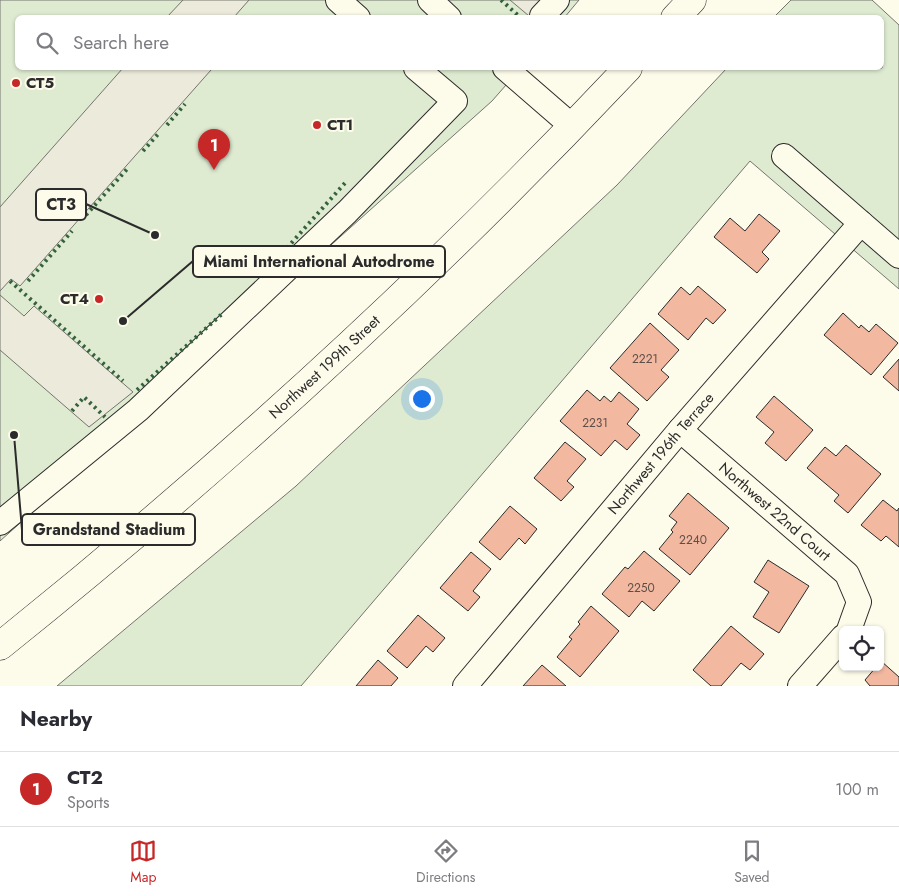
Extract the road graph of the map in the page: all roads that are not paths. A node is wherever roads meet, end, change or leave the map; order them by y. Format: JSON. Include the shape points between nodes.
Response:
{"nodes":[{"id":1,"x":338,"y":0,"type":"edge"},
{"id":2,"x":430,"y":0,"type":"edge"},
{"id":3,"x":692,"y":0,"type":"edge"},
{"id":4,"x":355,"y":15,"type":"edge"},
{"id":5,"x":447,"y":15,"type":"edge"},
{"id":6,"x":678,"y":15,"type":"edge"},
{"id":7,"x":418,"y":70,"type":"edge"},
{"id":8,"x":507,"y":70,"type":"edge"},
{"id":9,"x":626,"y":70,"type":"edge"},
{"id":10,"x":573,"y":127,"type":"junction"},
{"id":11,"x":784,"y":156,"type":"dead end"},
{"id":12,"x":861,"y":224,"type":"junction"},
{"id":13,"x":899,"y":256,"type":"edge"},
{"id":14,"x":680,"y":430,"type":"junction"},
{"id":15,"x":0,"y":523,"type":"edge"},
{"id":16,"x":850,"y":626,"type":"edge"},
{"id":17,"x":839,"y":642,"type":"edge"},
{"id":18,"x":0,"y":646,"type":"edge"},
{"id":19,"x":464,"y":686,"type":"edge"},
{"id":20,"x":800,"y":686,"type":"edge"}],
"edges":[{"from":1,"to":4,"type":"street"},
{"from":2,"to":5,"type":"street"},
{"from":3,"to":6,"type":"main road"},
{"from":7,"to":15,"type":"street","via":[[455,101],[347,212],[138,410]]},
{"from":8,"to":10,"type":"street"},
{"from":9,"to":10,"type":"main road","name":"Northwest 199th Street"},
{"from":10,"to":18,"type":"main road","name":"Northwest 199th Street","via":[[339,355],[79,583]]},
{"from":11,"to":12,"type":"street"},
{"from":12,"to":13,"type":"street"},
{"from":12,"to":14,"type":"street","name":"Northwest 196th Terrace"},
{"from":14,"to":16,"type":"street","name":"Northwest 22nd Court","via":[[848,574],[859,602]]},
{"from":14,"to":19,"type":"street","name":"Northwest 196th Terrace"},
{"from":17,"to":20,"type":"street"}]}
